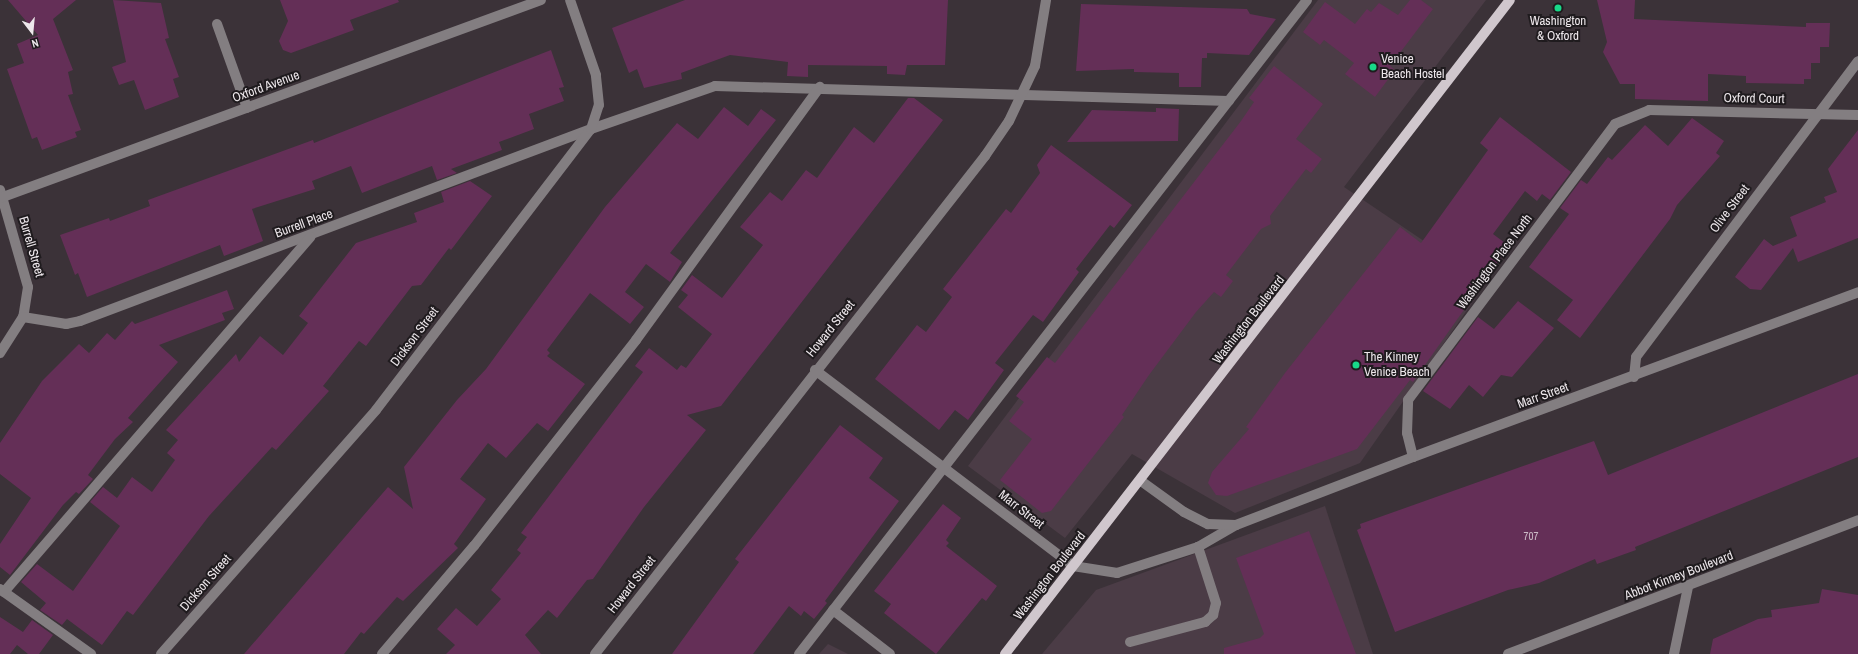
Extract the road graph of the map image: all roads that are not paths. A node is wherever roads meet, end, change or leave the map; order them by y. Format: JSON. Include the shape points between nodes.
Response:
{"nodes":[{"id":1,"x":541,"y":0,"type":"edge"},
{"id":2,"x":570,"y":0,"type":"edge"},
{"id":3,"x":1046,"y":0,"type":"edge"},
{"id":4,"x":1307,"y":0,"type":"edge"},
{"id":5,"x":1510,"y":0,"type":"edge"},
{"id":6,"x":218,"y":24,"type":"dead end"},
{"id":7,"x":1858,"y":61,"type":"edge"},
{"id":8,"x":820,"y":87,"type":"junction"},
{"id":9,"x":1023,"y":94,"type":"junction"},
{"id":10,"x":1229,"y":101,"type":"junction"},
{"id":11,"x":247,"y":108,"type":"junction"},
{"id":12,"x":1649,"y":110,"type":"joint"},
{"id":13,"x":1818,"y":113,"type":"junction"},
{"id":14,"x":1858,"y":115,"type":"edge"},
{"id":15,"x":592,"y":129,"type":"junction"},
{"id":16,"x":1,"y":195,"type":"edge"},
{"id":17,"x":312,"y":236,"type":"junction"},
{"id":18,"x":1858,"y":292,"type":"edge"},
{"id":19,"x":22,"y":317,"type":"junction"},
{"id":20,"x":0,"y":353,"type":"edge"},
{"id":21,"x":815,"y":370,"type":"junction"},
{"id":22,"x":1634,"y":377,"type":"junction"},
{"id":23,"x":1413,"y":457,"type":"junction"},
{"id":24,"x":945,"y":467,"type":"junction"},
{"id":25,"x":1141,"y":481,"type":"junction"},
{"id":26,"x":1858,"y":520,"type":"edge"},
{"id":27,"x":1236,"y":525,"type":"junction"},
{"id":28,"x":1198,"y":547,"type":"junction"},
{"id":29,"x":1073,"y":566,"type":"junction"},
{"id":30,"x":1688,"y":587,"type":"junction"},
{"id":31,"x":2,"y":590,"type":"edge"},
{"id":32,"x":833,"y":610,"type":"junction"},
{"id":33,"x":1130,"y":642,"type":"dead end"},
{"id":34,"x":91,"y":654,"type":"edge"},
{"id":35,"x":161,"y":654,"type":"edge"},
{"id":36,"x":382,"y":654,"type":"edge"},
{"id":37,"x":595,"y":654,"type":"edge"},
{"id":38,"x":799,"y":654,"type":"edge"},
{"id":39,"x":890,"y":654,"type":"edge"},
{"id":40,"x":1005,"y":654,"type":"edge"},
{"id":41,"x":1508,"y":654,"type":"edge"},
{"id":42,"x":1674,"y":654,"type":"edge"}],
"edges":[{"from":1,"to":11,"type":"street","name":"Oxford Avenue"},
{"from":2,"to":15,"type":"street","name":"Dickson Street","via":[[596,75],[599,105]]},
{"from":3,"to":9,"type":"street","name":"Howard Street","via":[[1037,58]]},
{"from":4,"to":10,"type":"street"},
{"from":5,"to":25,"type":"main road","name":"Washington Boulevard"},
{"from":6,"to":11,"type":"street"},
{"from":7,"to":13,"type":"street","name":"Olive Street"},
{"from":8,"to":9,"type":"street","name":"Burrell Place"},
{"from":8,"to":15,"type":"street","name":"Burrell Place","via":[[715,86]]},
{"from":8,"to":36,"type":"street","via":[[636,340],[474,546]]},
{"from":9,"to":10,"type":"street","name":"Burrell Place"},
{"from":9,"to":21,"type":"street","name":"Howard Street","via":[[985,156]]},
{"from":10,"to":24,"type":"street"},
{"from":11,"to":16,"type":"street","name":"Oxford Avenue"},
{"from":12,"to":13,"type":"street","name":"Oxford Court"},
{"from":12,"to":23,"type":"street","name":"Washington Place North","via":[[1616,124],[1408,400],[1407,433]]},
{"from":13,"to":14,"type":"street","name":"Oxford Court"},
{"from":13,"to":22,"type":"street","name":"Olive Street","via":[[1636,357]]},
{"from":15,"to":17,"type":"street","name":"Burrell Place"},
{"from":15,"to":35,"type":"street","name":"Dickson Street","via":[[376,410]]},
{"from":16,"to":19,"type":"street","name":"Burrell Street","via":[[28,287]]},
{"from":17,"to":19,"type":"street","name":"Burrell Place","via":[[80,321],[66,324]]},
{"from":17,"to":31,"type":"street"},
{"from":18,"to":22,"type":"street","name":"Marr Street"},
{"from":19,"to":20,"type":"street","name":"Burrell Street"},
{"from":21,"to":24,"type":"street","name":"Marr Street"},
{"from":21,"to":37,"type":"street","name":"Howard Street"},
{"from":22,"to":23,"type":"street","name":"Marr Street"},
{"from":23,"to":27,"type":"street","name":"Marr Street"},
{"from":24,"to":29,"type":"street","name":"Marr Street"},
{"from":24,"to":32,"type":"street"},
{"from":25,"to":27,"type":"street","name":"Marr Street","via":[[1208,524]]},
{"from":25,"to":29,"type":"main road","name":"Washington Boulevard"},
{"from":26,"to":30,"type":"street","name":"Abbot Kinney Boulevard"},
{"from":27,"to":28,"type":"street","name":"Marr Street"},
{"from":28,"to":29,"type":"street","name":"Marr Street","via":[[1117,573]]},
{"from":28,"to":33,"type":"street","via":[[1216,604],[1213,615],[1205,622]]},
{"from":29,"to":40,"type":"main road","name":"Washington Boulevard"},
{"from":30,"to":41,"type":"street","name":"Abbot Kinney Boulevard"},
{"from":30,"to":42,"type":"street"},
{"from":31,"to":34,"type":"street"},
{"from":32,"to":38,"type":"street"},
{"from":32,"to":39,"type":"street"}]}
